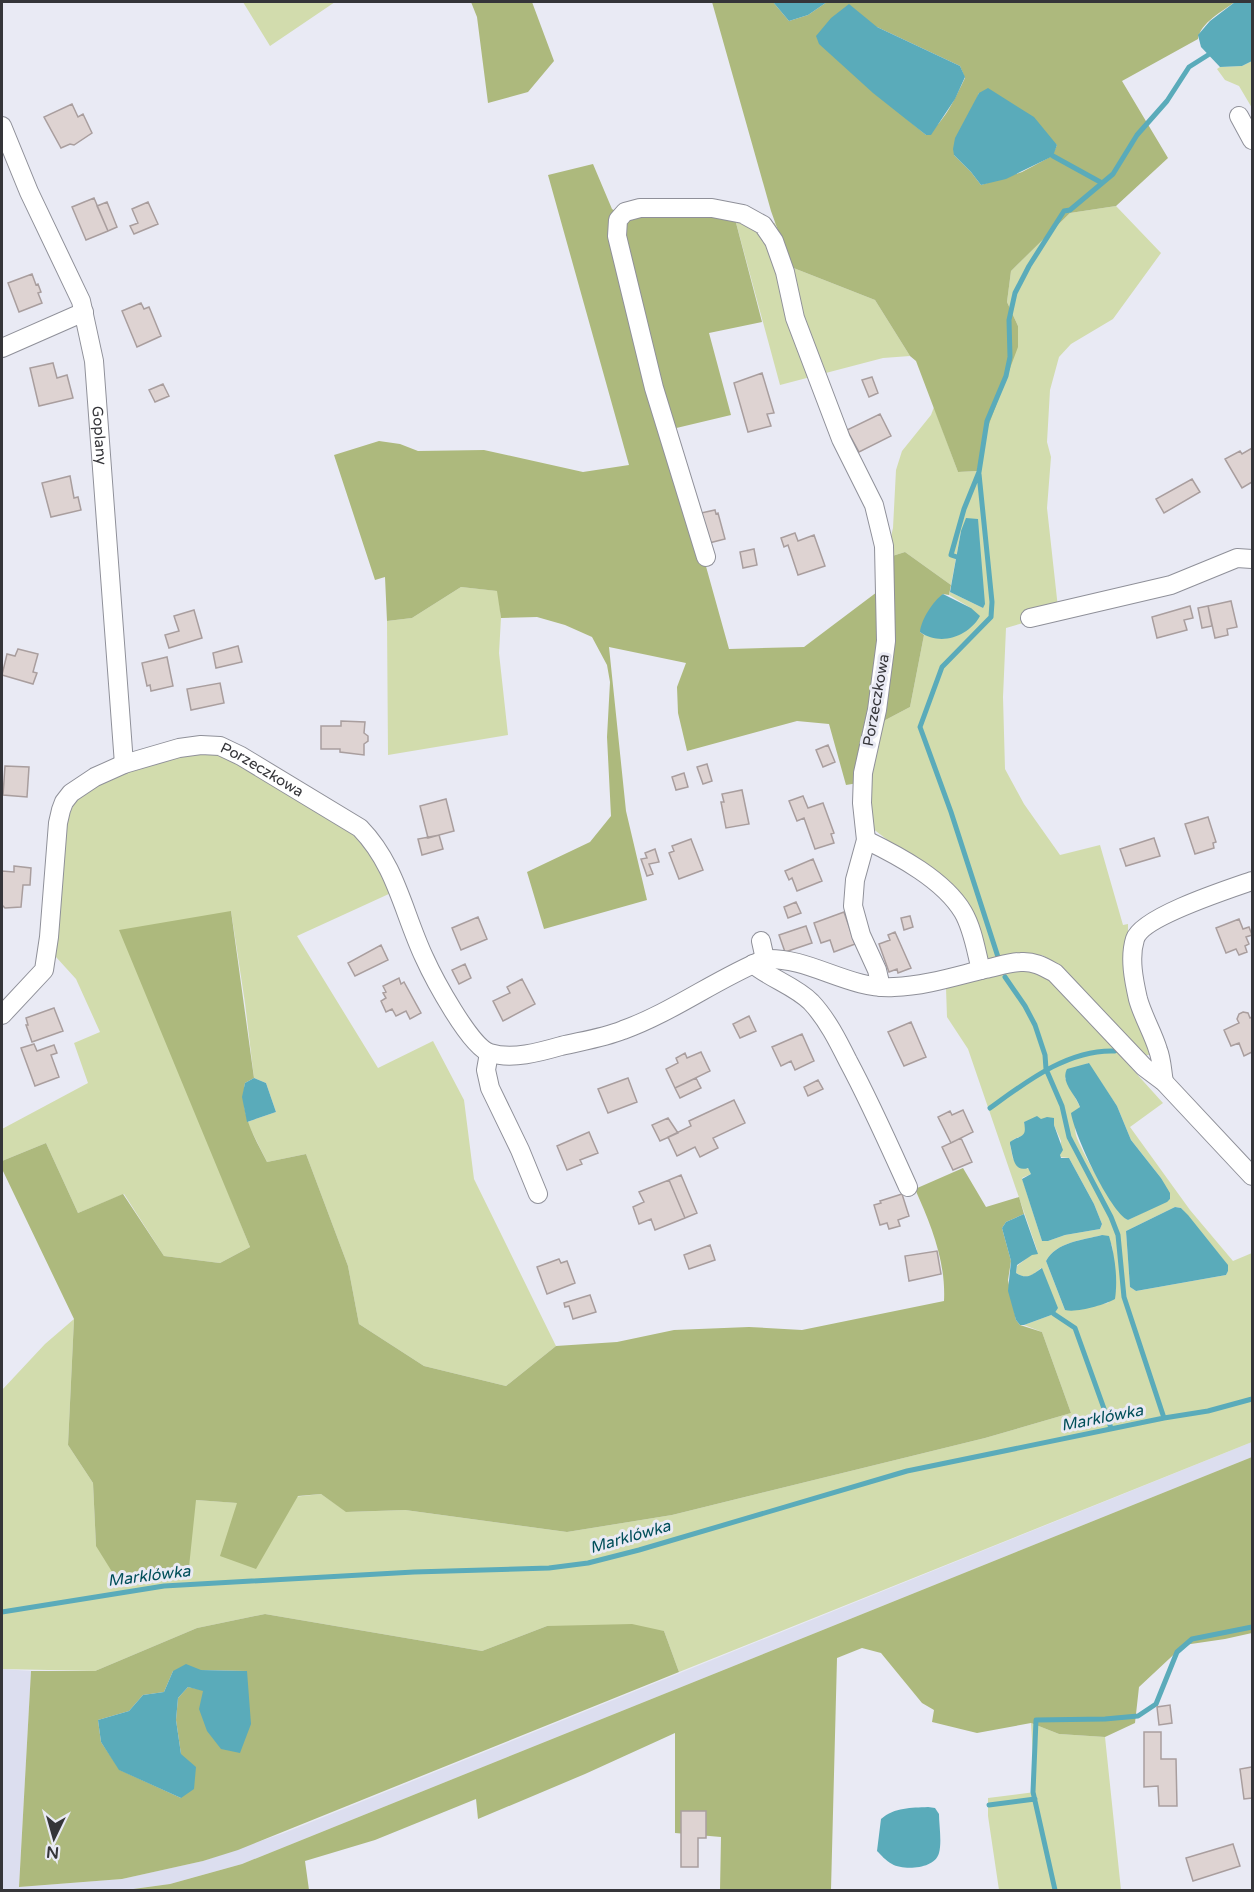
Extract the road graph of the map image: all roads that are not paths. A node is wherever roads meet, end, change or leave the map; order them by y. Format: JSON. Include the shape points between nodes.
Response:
{"nodes":[{"id":1,"x":1239,"y":116,"type":"dead end"},
{"id":2,"x":2,"y":126,"type":"edge"},
{"id":3,"x":1252,"y":140,"type":"edge"},
{"id":4,"x":84,"y":312,"type":"junction"},
{"id":5,"x":2,"y":348,"type":"edge"},
{"id":6,"x":706,"y":557,"type":"dead end"},
{"id":7,"x":1252,"y":558,"type":"edge"},
{"id":8,"x":1030,"y":618,"type":"dead end"},
{"id":9,"x":124,"y":764,"type":"junction"},
{"id":10,"x":866,"y":840,"type":"junction"},
{"id":11,"x":1252,"y":881,"type":"edge"},
{"id":12,"x":761,"y":941,"type":"dead end"},
{"id":13,"x":759,"y":962,"type":"junction"},
{"id":14,"x":981,"y":970,"type":"junction"},
{"id":15,"x":881,"y":987,"type":"junction"},
{"id":16,"x":2,"y":1015,"type":"edge"},
{"id":17,"x":489,"y":1053,"type":"junction"},
{"id":18,"x":1164,"y":1082,"type":"junction"},
{"id":19,"x":1252,"y":1176,"type":"edge"},
{"id":20,"x":908,"y":1187,"type":"dead end"},
{"id":21,"x":538,"y":1194,"type":"dead end"}],
"edges":[{"from":1,"to":3,"type":"street"},
{"from":2,"to":4,"type":"street","name":"Goplany"},
{"from":4,"to":5,"type":"street"},
{"from":4,"to":9,"type":"street","name":"Goplany","via":[[94,361]]},
{"from":6,"to":10,"type":"street","name":"Porzeczkowa","via":[[654,388],[617,236],[618,220],[625,212],[640,208],[712,207],[743,214],[763,225],[774,241],[795,318],[833,416],[874,505],[884,546],[886,641],[879,700],[863,773]]},
{"from":7,"to":8,"type":"street","via":[[1237,558],[1171,585]]},
{"from":9,"to":16,"type":"street","name":"Porzeczkowa","via":[[95,777],[64,802],[58,823],[44,970]]},
{"from":9,"to":17,"type":"street","name":"Porzeczkowa","via":[[179,748],[220,746],[360,828],[375,843],[388,866],[424,957],[450,1005],[476,1045]]},
{"from":10,"to":14,"type":"street","via":[[951,895],[973,935]]},
{"from":10,"to":15,"type":"street","name":"Porzeczkowa","via":[[855,880],[853,906]]},
{"from":11,"to":18,"type":"street","via":[[1159,918],[1143,927],[1135,938],[1134,976],[1159,1052]]},
{"from":12,"to":13,"type":"street"},
{"from":13,"to":15,"type":"street","via":[[794,962],[870,987]]},
{"from":13,"to":17,"type":"street","via":[[622,1031],[523,1054]]},
{"from":13,"to":20,"type":"street","via":[[766,975],[811,1003],[834,1035]]},
{"from":14,"to":15,"type":"street","via":[[923,983]]},
{"from":14,"to":18,"type":"street","via":[[1021,962],[1038,964],[1055,973],[1144,1067]]},
{"from":17,"to":21,"type":"street","via":[[486,1070],[490,1088]]},
{"from":18,"to":19,"type":"street"}]}
